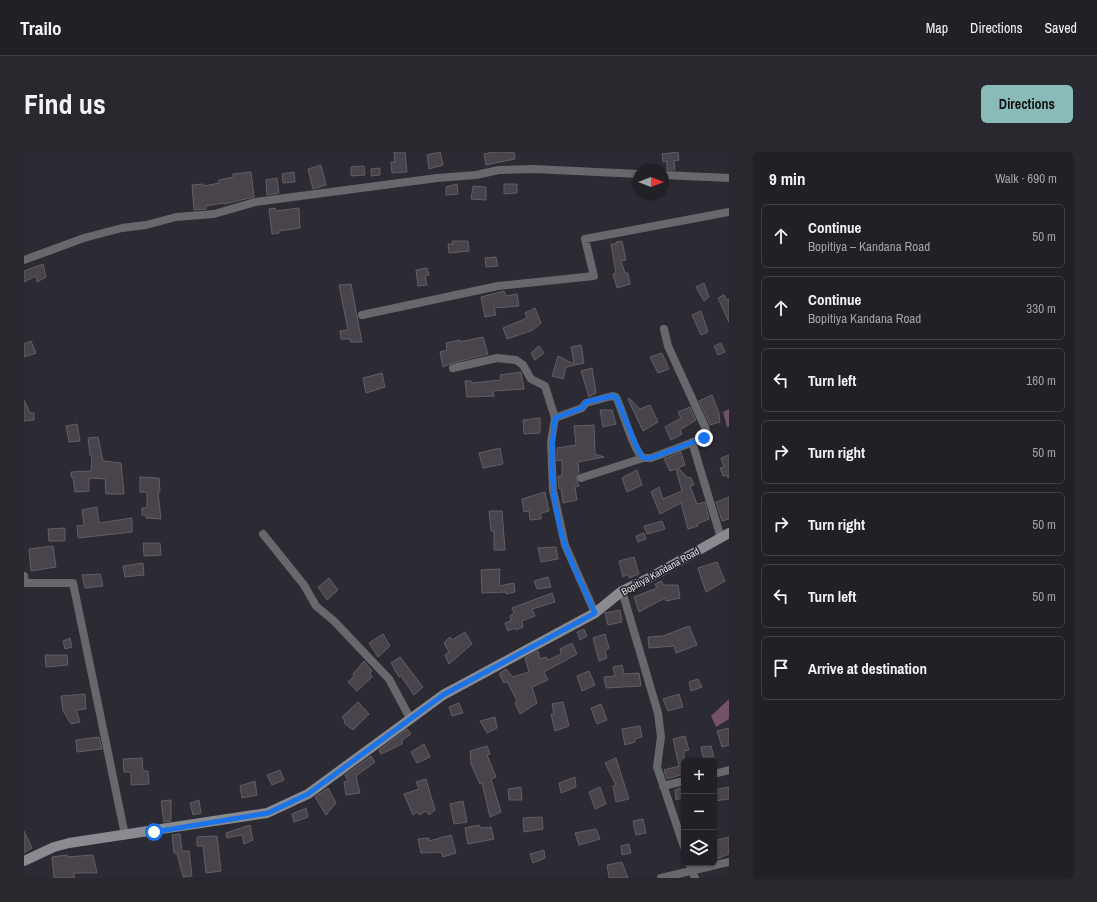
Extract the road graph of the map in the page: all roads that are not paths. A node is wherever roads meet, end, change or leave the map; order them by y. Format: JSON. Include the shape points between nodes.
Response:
{"nodes":[{"id":1,"x":633,"y":174,"type":"edge"},
{"id":2,"x":669,"y":175,"type":"edge"},
{"id":3,"x":729,"y":178,"type":"edge"},
{"id":4,"x":729,"y":212,"type":"edge"},
{"id":5,"x":24,"y":260,"type":"edge"},
{"id":6,"x":362,"y":315,"type":"dead end"},
{"id":7,"x":664,"y":329,"type":"dead end"},
{"id":8,"x":453,"y":368,"type":"dead end"},
{"id":9,"x":555,"y":418,"type":"junction"},
{"id":10,"x":692,"y":442,"type":"junction"},
{"id":11,"x":643,"y":458,"type":"junction"},
{"id":12,"x":581,"y":478,"type":"dead end"},
{"id":13,"x":263,"y":534,"type":"dead end"},
{"id":14,"x":725,"y":536,"type":"edge"},
{"id":15,"x":24,"y":576,"type":"edge"},
{"id":16,"x":622,"y":591,"type":"junction"},
{"id":17,"x":595,"y":613,"type":"junction"},
{"id":18,"x":410,"y":718,"type":"junction"},
{"id":19,"x":729,"y":770,"type":"edge"},
{"id":20,"x":717,"y":773,"type":"edge"},
{"id":21,"x":681,"y":782,"type":"edge"},
{"id":22,"x":663,"y":786,"type":"junction"},
{"id":23,"x":125,"y":835,"type":"junction"},
{"id":24,"x":681,"y":838,"type":"edge"},
{"id":25,"x":24,"y":862,"type":"edge"},
{"id":26,"x":729,"y":862,"type":"edge"},
{"id":27,"x":717,"y":863,"type":"edge"},
{"id":28,"x":691,"y":866,"type":"edge"},
{"id":29,"x":661,"y":878,"type":"edge"},
{"id":30,"x":695,"y":878,"type":"edge"}],
"edges":[{"from":1,"to":5,"type":"street","via":[[500,170],[255,202],[214,214],[176,217],[122,228],[84,238]]},
{"from":2,"to":3,"type":"street"},
{"from":4,"to":6,"type":"street","via":[[585,239],[594,276],[498,286]]},
{"from":7,"to":10,"type":"street","via":[[668,346],[707,435]]},
{"from":8,"to":9,"type":"street","via":[[497,358],[516,360],[523,365],[531,379],[545,386]]},
{"from":9,"to":11,"type":"street","via":[[582,408],[586,402],[616,397],[638,452]]},
{"from":9,"to":17,"type":"street","via":[[551,442],[553,490],[565,545]]},
{"from":10,"to":11,"type":"street","via":[[651,458]]},
{"from":10,"to":14,"type":"street"},
{"from":11,"to":12,"type":"street"},
{"from":13,"to":18,"type":"street","via":[[304,585],[316,606],[390,679]]},
{"from":14,"to":16,"type":"main road","name":"Bopitiya Kandana Road"},
{"from":15,"to":23,"type":"street","via":[[25,583],[73,583]]},
{"from":16,"to":17,"type":"main road","name":"Bopitiya Kandana Road"},
{"from":16,"to":22,"type":"street","via":[[658,713],[661,737],[657,767]]},
{"from":17,"to":18,"type":"main road","name":"Bopitiya Kandana Road","via":[[443,695]]},
{"from":18,"to":23,"type":"main road","name":"Bopitiya Kandana Road","via":[[308,794],[268,813]]},
{"from":19,"to":20,"type":"street"},
{"from":21,"to":22,"type":"street"},
{"from":22,"to":24,"type":"street"},
{"from":23,"to":25,"type":"main road","name":"Bopitiya Kandana Road","via":[[54,847]]},
{"from":26,"to":27,"type":"street"},
{"from":28,"to":29,"type":"street"},
{"from":28,"to":30,"type":"street"}]}
